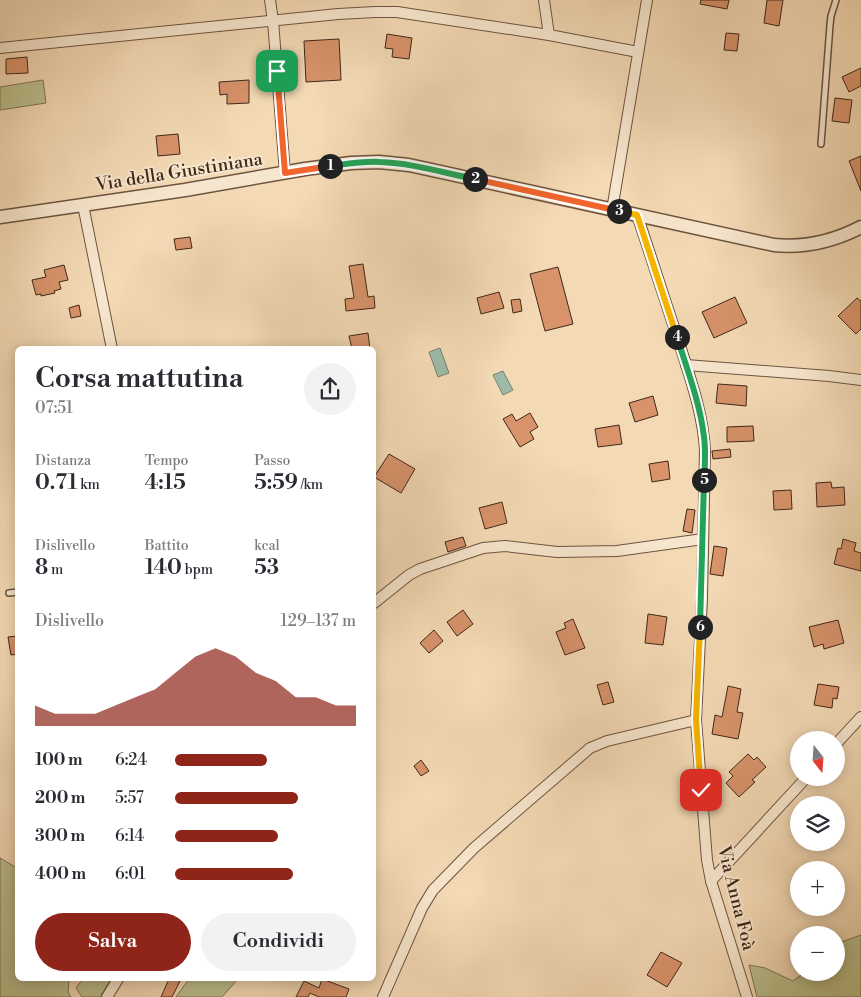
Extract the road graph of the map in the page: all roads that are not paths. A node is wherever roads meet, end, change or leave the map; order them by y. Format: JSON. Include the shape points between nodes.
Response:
{"nodes":[{"id":1,"x":270,"y":0,"type":"edge"},
{"id":2,"x":544,"y":0,"type":"edge"},
{"id":3,"x":647,"y":0,"type":"edge"},
{"id":4,"x":836,"y":0,"type":"edge"},
{"id":5,"x":273,"y":21,"type":"junction"},
{"id":6,"x":549,"y":35,"type":"junction"},
{"id":7,"x":0,"y":48,"type":"edge"},
{"id":8,"x":638,"y":52,"type":"junction"},
{"id":9,"x":821,"y":144,"type":"dead end"},
{"id":10,"x":285,"y":173,"type":"junction"},
{"id":11,"x":83,"y":206,"type":"junction"},
{"id":12,"x":612,"y":210,"type":"junction"},
{"id":13,"x":637,"y":215,"type":"junction"},
{"id":14,"x":0,"y":217,"type":"edge"},
{"id":15,"x":861,"y":226,"type":"edge"},
{"id":16,"x":111,"y":346,"type":"edge"},
{"id":17,"x":686,"y":365,"type":"junction"},
{"id":18,"x":861,"y":380,"type":"edge"},
{"id":19,"x":703,"y":539,"type":"junction"},
{"id":20,"x":15,"y":592,"type":"edge"},
{"id":21,"x":9,"y":593,"type":"dead end"},
{"id":22,"x":376,"y":601,"type":"edge"},
{"id":23,"x":861,"y":717,"type":"edge"},
{"id":24,"x":696,"y":720,"type":"junction"},
{"id":25,"x":845,"y":734,"type":"edge"},
{"id":26,"x":799,"y":786,"type":"edge"},
{"id":27,"x":711,"y":881,"type":"junction"},
{"id":28,"x":117,"y":981,"type":"edge"},
{"id":29,"x":107,"y":997,"type":"edge"},
{"id":30,"x":383,"y":997,"type":"edge"},
{"id":31,"x":747,"y":997,"type":"edge"}],
"edges":[{"from":1,"to":5,"type":"street"},
{"from":2,"to":6,"type":"street"},
{"from":3,"to":8,"type":"street"},
{"from":4,"to":9,"type":"lane","via":[[830,25]]},
{"from":5,"to":6,"type":"street","via":[[391,12]]},
{"from":5,"to":7,"type":"street"},
{"from":5,"to":10,"type":"street"},
{"from":6,"to":8,"type":"street"},
{"from":8,"to":12,"type":"street"},
{"from":10,"to":11,"type":"street","name":"Via della Giustiniana"},
{"from":10,"to":12,"type":"street","name":"Via della Giustiniana","via":[[351,163],[393,163]]},
{"from":11,"to":14,"type":"street","name":"Via della Giustiniana"},
{"from":11,"to":16,"type":"street"},
{"from":12,"to":13,"type":"street","name":"Via della Giustiniana"},
{"from":13,"to":15,"type":"street","name":"Via della Giustiniana","via":[[781,246],[823,242]]},
{"from":13,"to":17,"type":"street","name":"Via Anna Foà"},
{"from":17,"to":18,"type":"street"},
{"from":17,"to":19,"type":"street","name":"Via Anna Foà","via":[[704,438]]},
{"from":19,"to":22,"type":"street","via":[[617,551],[483,548],[414,572]]},
{"from":19,"to":24,"type":"street","name":"Via Anna Foà"},
{"from":20,"to":21,"type":"lane"},
{"from":23,"to":25,"type":"street"},
{"from":24,"to":27,"type":"street","name":"Via Anna Foà"},
{"from":24,"to":30,"type":"street","via":[[590,748],[474,848],[433,890],[422,908]]},
{"from":26,"to":27,"type":"street"},
{"from":27,"to":31,"type":"street","name":"Via Anna Foà"},
{"from":28,"to":29,"type":"street"}]}
